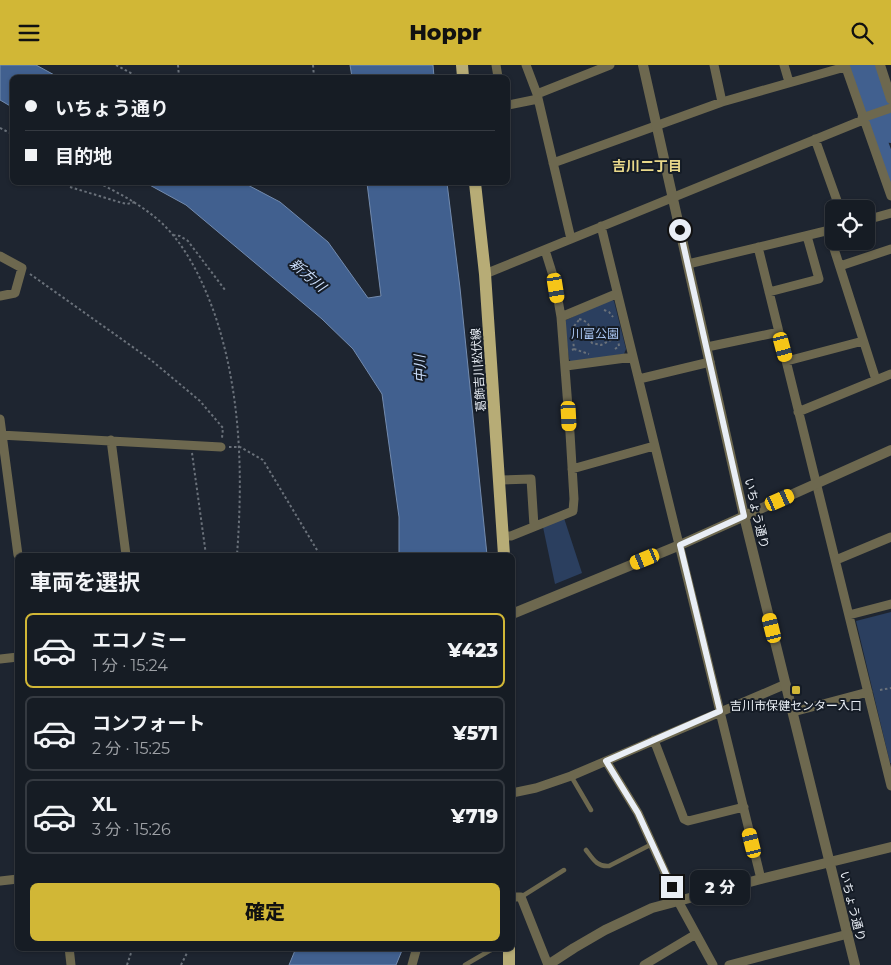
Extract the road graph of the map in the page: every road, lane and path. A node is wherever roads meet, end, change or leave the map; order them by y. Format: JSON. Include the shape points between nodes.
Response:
{"nodes":[{"id":1,"x":116,"y":65,"type":"edge"},
{"id":2,"x":526,"y":65,"type":"edge"},
{"id":3,"x":610,"y":65,"type":"edge"},
{"id":4,"x":643,"y":65,"type":"edge"},
{"id":5,"x":714,"y":65,"type":"edge"},
{"id":6,"x":784,"y":65,"type":"edge"},
{"id":7,"x":880,"y":65,"type":"edge"},
{"id":8,"x":845,"y":66,"type":"edge"},
{"id":9,"x":134,"y":75,"type":"edge"},
{"id":10,"x":789,"y":82,"type":"junction"},
{"id":11,"x":537,"y":97,"type":"junction"},
{"id":12,"x":891,"y":99,"type":"edge"},
{"id":13,"x":722,"y":102,"type":"junction"},
{"id":14,"x":510,"y":104,"type":"edge"},
{"id":15,"x":889,"y":108,"type":"edge"},
{"id":16,"x":863,"y":119,"type":"junction"},
{"id":17,"x":657,"y":126,"type":"junction"},
{"id":18,"x":815,"y":139,"type":"junction"},
{"id":19,"x":553,"y":163,"type":"junction"},
{"id":20,"x":103,"y":185,"type":"edge"},
{"id":21,"x":475,"y":185,"type":"edge"},
{"id":22,"x":70,"y":187,"type":"dead end"},
{"id":23,"x":672,"y":196,"type":"junction"},
{"id":24,"x":891,"y":196,"type":"edge"},
{"id":25,"x":837,"y":200,"type":"edge"},
{"id":26,"x":135,"y":201,"type":"junction"},
{"id":27,"x":891,"y":213,"type":"edge"},
{"id":28,"x":875,"y":217,"type":"edge"},
{"id":29,"x":601,"y":226,"type":"junction"},
{"id":30,"x":825,"y":231,"type":"edge"},
{"id":31,"x":173,"y":235,"type":"junction"},
{"id":32,"x":807,"y":235,"type":"junction"},
{"id":33,"x":571,"y":239,"type":"junction"},
{"id":34,"x":758,"y":247,"type":"junction"},
{"id":35,"x":891,"y":249,"type":"edge"},
{"id":36,"x":544,"y":250,"type":"junction"},
{"id":37,"x":836,"y":250,"type":"edge"},
{"id":38,"x":0,"y":256,"type":"edge"},
{"id":39,"x":688,"y":264,"type":"junction"},
{"id":40,"x":840,"y":266,"type":"junction"},
{"id":41,"x":22,"y":268,"type":"junction"},
{"id":42,"x":485,"y":274,"type":"junction"},
{"id":43,"x":225,"y":290,"type":"dead end"},
{"id":44,"x":769,"y":292,"type":"junction"},
{"id":45,"x":616,"y":294,"type":"junction"},
{"id":46,"x":0,"y":296,"type":"edge"},
{"id":47,"x":601,"y":309,"type":"dead end"},
{"id":48,"x":561,"y":317,"type":"junction"},
{"id":49,"x":584,"y":317,"type":"dead end"},
{"id":50,"x":579,"y":319,"type":"junction"},
{"id":51,"x":615,"y":323,"type":"dead end"},
{"id":52,"x":571,"y":330,"type":"dead end"},
{"id":53,"x":617,"y":330,"type":"dead end"},
{"id":54,"x":779,"y":332,"type":"junction"},
{"id":55,"x":617,"y":337,"type":"junction"},
{"id":56,"x":572,"y":339,"type":"dead end"},
{"id":57,"x":863,"y":341,"type":"junction"},
{"id":58,"x":707,"y":347,"type":"junction"},
{"id":59,"x":574,"y":349,"type":"junction"},
{"id":60,"x":567,"y":351,"type":"dead end"},
{"id":61,"x":613,"y":351,"type":"dead end"},
{"id":62,"x":592,"y":355,"type":"dead end"},
{"id":63,"x":633,"y":357,"type":"junction"},
{"id":64,"x":786,"y":361,"type":"junction"},
{"id":65,"x":710,"y":362,"type":"junction"},
{"id":66,"x":566,"y":366,"type":"junction"},
{"id":67,"x":891,"y":374,"type":"edge"},
{"id":68,"x":639,"y":379,"type":"junction"},
{"id":69,"x":876,"y":380,"type":"junction"},
{"id":70,"x":798,"y":413,"type":"junction"},
{"id":71,"x":0,"y":419,"type":"edge"},
{"id":72,"x":1,"y":436,"type":"edge"},
{"id":73,"x":111,"y":440,"type":"junction"},
{"id":74,"x":191,"y":445,"type":"junction"},
{"id":75,"x":654,"y":445,"type":"junction"},
{"id":76,"x":224,"y":447,"type":"junction"},
{"id":77,"x":240,"y":447,"type":"junction"},
{"id":78,"x":891,"y":450,"type":"edge"},
{"id":79,"x":572,"y":469,"type":"junction"},
{"id":80,"x":499,"y":480,"type":"junction"},
{"id":81,"x":816,"y":484,"type":"junction"},
{"id":82,"x":744,"y":516,"type":"junction"},
{"id":83,"x":534,"y":526,"type":"junction"},
{"id":84,"x":503,"y":536,"type":"junction"},
{"id":85,"x":891,"y":537,"type":"edge"},
{"id":86,"x":680,"y":545,"type":"junction"},
{"id":87,"x":18,"y":553,"type":"edge"},
{"id":88,"x":126,"y":553,"type":"edge"},
{"id":89,"x":206,"y":553,"type":"edge"},
{"id":90,"x":237,"y":553,"type":"edge"},
{"id":91,"x":319,"y":553,"type":"edge"},
{"id":92,"x":504,"y":553,"type":"edge"},
{"id":93,"x":836,"y":560,"type":"junction"},
{"id":94,"x":891,"y":604,"type":"edge"},
{"id":95,"x":515,"y":613,"type":"edge"},
{"id":96,"x":849,"y":615,"type":"junction"},
{"id":97,"x":15,"y":657,"type":"edge"},
{"id":98,"x":0,"y":659,"type":"edge"},
{"id":99,"x":786,"y":684,"type":"junction"},
{"id":100,"x":891,"y":688,"type":"edge"},
{"id":101,"x":880,"y":690,"type":"dead end"},
{"id":102,"x":868,"y":692,"type":"junction"},
{"id":103,"x":720,"y":711,"type":"junction"},
{"id":104,"x":793,"y":712,"type":"junction"},
{"id":105,"x":654,"y":740,"type":"junction"},
{"id":106,"x":606,"y":761,"type":"junction"},
{"id":107,"x":889,"y":771,"type":"edge"},
{"id":108,"x":571,"y":776,"type":"junction"},
{"id":109,"x":891,"y":786,"type":"edge"},
{"id":110,"x":515,"y":792,"type":"edge"},
{"id":111,"x":744,"y":807,"type":"junction"},
{"id":112,"x":591,"y":810,"type":"dead end"},
{"id":113,"x":652,"y":844,"type":"junction"},
{"id":114,"x":891,"y":847,"type":"edge"},
{"id":115,"x":586,"y":851,"type":"dead end"},
{"id":116,"x":829,"y":862,"type":"junction"},
{"id":117,"x":564,"y":870,"type":"dead end"},
{"id":118,"x":15,"y":879,"type":"edge"},
{"id":119,"x":761,"y":879,"type":"junction"},
{"id":120,"x":0,"y":881,"type":"edge"},
{"id":121,"x":517,"y":897,"type":"edge"},
{"id":122,"x":678,"y":901,"type":"junction"},
{"id":123,"x":696,"y":934,"type":"junction"},
{"id":124,"x":848,"y":934,"type":"junction"},
{"id":125,"x":69,"y":951,"type":"edge"},
{"id":126,"x":132,"y":951,"type":"edge"},
{"id":127,"x":188,"y":951,"type":"edge"},
{"id":128,"x":415,"y":951,"type":"edge"},
{"id":129,"x":490,"y":951,"type":"edge"},
{"id":130,"x":509,"y":951,"type":"edge"},
{"id":131,"x":71,"y":965,"type":"edge"},
{"id":132,"x":127,"y":965,"type":"edge"},
{"id":133,"x":181,"y":965,"type":"edge"},
{"id":134,"x":412,"y":965,"type":"edge"},
{"id":135,"x":465,"y":965,"type":"edge"},
{"id":136,"x":509,"y":965,"type":"edge"},
{"id":137,"x":548,"y":965,"type":"edge"},
{"id":138,"x":644,"y":965,"type":"edge"},
{"id":139,"x":713,"y":965,"type":"edge"},
{"id":140,"x":729,"y":965,"type":"edge"},
{"id":141,"x":855,"y":965,"type":"edge"}],
"edges":[{"from":1,"to":9,"type":"path"},
{"from":2,"to":11,"type":"street"},
{"from":3,"to":11,"type":"street"},
{"from":4,"to":17,"type":"street","name":"いちょう通り"},
{"from":5,"to":13,"type":"street"},
{"from":6,"to":10,"type":"street"},
{"from":7,"to":12,"type":"street"},
{"from":8,"to":10,"type":"street"},
{"from":8,"to":16,"type":"street"},
{"from":10,"to":13,"type":"street"},
{"from":11,"to":14,"type":"street"},
{"from":11,"to":19,"type":"street"},
{"from":13,"to":17,"type":"street"},
{"from":15,"to":16,"type":"street"},
{"from":16,"to":18,"type":"street"},
{"from":16,"to":24,"type":"street"},
{"from":17,"to":19,"type":"street"},
{"from":17,"to":23,"type":"street","name":"いちょう通り"},
{"from":18,"to":23,"type":"street"},
{"from":18,"to":25,"type":"street"},
{"from":19,"to":33,"type":"street"},
{"from":20,"to":26,"type":"path"},
{"from":21,"to":42,"type":"main road","name":"葛飾吉川松伏線"},
{"from":22,"to":26,"type":"path","via":[[127,204]]},
{"from":23,"to":29,"type":"street"},
{"from":23,"to":39,"type":"street","name":"いちょう通り"},
{"from":26,"to":31,"type":"path"},
{"from":27,"to":28,"type":"street"},
{"from":29,"to":33,"type":"street"},
{"from":29,"to":45,"type":"street"},
{"from":30,"to":32,"type":"street"},
{"from":31,"to":43,"type":"path","via":[[188,241]]},
{"from":31,"to":77,"type":"path","via":[[196,269],[223,340],[231,372]]},
{"from":32,"to":34,"type":"street"},
{"from":32,"to":44,"type":"street","via":[[819,279]]},
{"from":33,"to":36,"type":"street"},
{"from":34,"to":39,"type":"street"},
{"from":34,"to":44,"type":"street"},
{"from":35,"to":40,"type":"street"},
{"from":36,"to":42,"type":"street"},
{"from":36,"to":48,"type":"street"},
{"from":37,"to":40,"type":"street"},
{"from":38,"to":41,"type":"street"},
{"from":39,"to":58,"type":"street","name":"いちょう通り"},
{"from":40,"to":57,"type":"street"},
{"from":41,"to":46,"type":"street","via":[[15,293]]},
{"from":41,"to":76,"type":"path","via":[[151,360],[200,401],[223,428]]},
{"from":42,"to":80,"type":"main road","name":"葛飾吉川松伏線"},
{"from":44,"to":54,"type":"street"},
{"from":45,"to":48,"type":"street"},
{"from":45,"to":63,"type":"street"},
{"from":47,"to":51,"type":"path","via":[[612,315]]},
{"from":48,"to":66,"type":"street"},
{"from":49,"to":50,"type":"path"},
{"from":50,"to":52,"type":"path"},
{"from":50,"to":55,"type":"path","via":[[588,324],[592,343],[601,345]]},
{"from":53,"to":55,"type":"path"},
{"from":54,"to":58,"type":"street"},
{"from":54,"to":64,"type":"street"},
{"from":55,"to":61,"type":"path","via":[[619,346]]},
{"from":56,"to":59,"type":"path"},
{"from":57,"to":64,"type":"street"},
{"from":57,"to":69,"type":"street"},
{"from":58,"to":65,"type":"street","name":"いちょう通り"},
{"from":59,"to":60,"type":"path"},
{"from":59,"to":62,"type":"path"},
{"from":63,"to":66,"type":"street"},
{"from":63,"to":68,"type":"street"},
{"from":64,"to":70,"type":"street"},
{"from":65,"to":68,"type":"street"},
{"from":65,"to":82,"type":"street","name":"いちょう通り"},
{"from":66,"to":79,"type":"street"},
{"from":67,"to":69,"type":"street"},
{"from":68,"to":75,"type":"street"},
{"from":69,"to":70,"type":"street"},
{"from":70,"to":81,"type":"street"},
{"from":71,"to":72,"type":"street"},
{"from":72,"to":73,"type":"street"},
{"from":72,"to":87,"type":"street"},
{"from":73,"to":74,"type":"street"},
{"from":73,"to":88,"type":"street"},
{"from":74,"to":76,"type":"street"},
{"from":74,"to":89,"type":"path"},
{"from":75,"to":79,"type":"street"},
{"from":75,"to":86,"type":"street"},
{"from":76,"to":77,"type":"path"},
{"from":77,"to":90,"type":"path"},
{"from":77,"to":91,"type":"path","via":[[263,460]]},
{"from":78,"to":81,"type":"street"},
{"from":79,"to":83,"type":"street","via":[[573,511]]},
{"from":80,"to":83,"type":"street","via":[[531,479]]},
{"from":80,"to":84,"type":"main road","name":"葛飾吉川松伏線"},
{"from":81,"to":82,"type":"street"},
{"from":81,"to":93,"type":"street"},
{"from":82,"to":86,"type":"street"},
{"from":82,"to":99,"type":"street","name":"いちょう通り"},
{"from":83,"to":84,"type":"street"},
{"from":84,"to":92,"type":"main road","name":"葛飾吉川松伏線"},
{"from":85,"to":93,"type":"street"},
{"from":86,"to":95,"type":"street"},
{"from":86,"to":103,"type":"street"},
{"from":93,"to":96,"type":"street"},
{"from":94,"to":96,"type":"street"},
{"from":96,"to":102,"type":"street"},
{"from":97,"to":98,"type":"street"},
{"from":99,"to":103,"type":"street"},
{"from":99,"to":104,"type":"street","name":"いちょう通り"},
{"from":100,"to":101,"type":"path"},
{"from":102,"to":104,"type":"street"},
{"from":102,"to":107,"type":"street"},
{"from":103,"to":105,"type":"street"},
{"from":103,"to":111,"type":"street"},
{"from":104,"to":116,"type":"street","name":"いちょう通り"},
{"from":105,"to":106,"type":"street"},
{"from":105,"to":111,"type":"street","via":[[684,819],[688,821]]},
{"from":106,"to":108,"type":"street"},
{"from":106,"to":113,"type":"street","via":[[638,813]]},
{"from":107,"to":109,"type":"street"},
{"from":108,"to":110,"type":"street"},
{"from":108,"to":112,"type":"lane"},
{"from":111,"to":119,"type":"street"},
{"from":113,"to":115,"type":"lane","via":[[602,867]]},
{"from":113,"to":122,"type":"street"},
{"from":114,"to":116,"type":"street"},
{"from":116,"to":119,"type":"street"},
{"from":116,"to":124,"type":"street","name":"いちょう通り"},
{"from":117,"to":121,"type":"lane"},
{"from":118,"to":120,"type":"street"},
{"from":119,"to":122,"type":"street"},
{"from":121,"to":137,"type":"street"},
{"from":122,"to":123,"type":"street"},
{"from":122,"to":137,"type":"street","via":[[652,908],[619,924]]},
{"from":123,"to":138,"type":"street"},
{"from":123,"to":139,"type":"street"},
{"from":124,"to":140,"type":"street"},
{"from":124,"to":141,"type":"street","name":"いちょう通り"},
{"from":125,"to":131,"type":"street"},
{"from":126,"to":132,"type":"path"},
{"from":127,"to":133,"type":"path"},
{"from":128,"to":134,"type":"street"},
{"from":129,"to":135,"type":"lane"},
{"from":130,"to":136,"type":"main road"}]}
